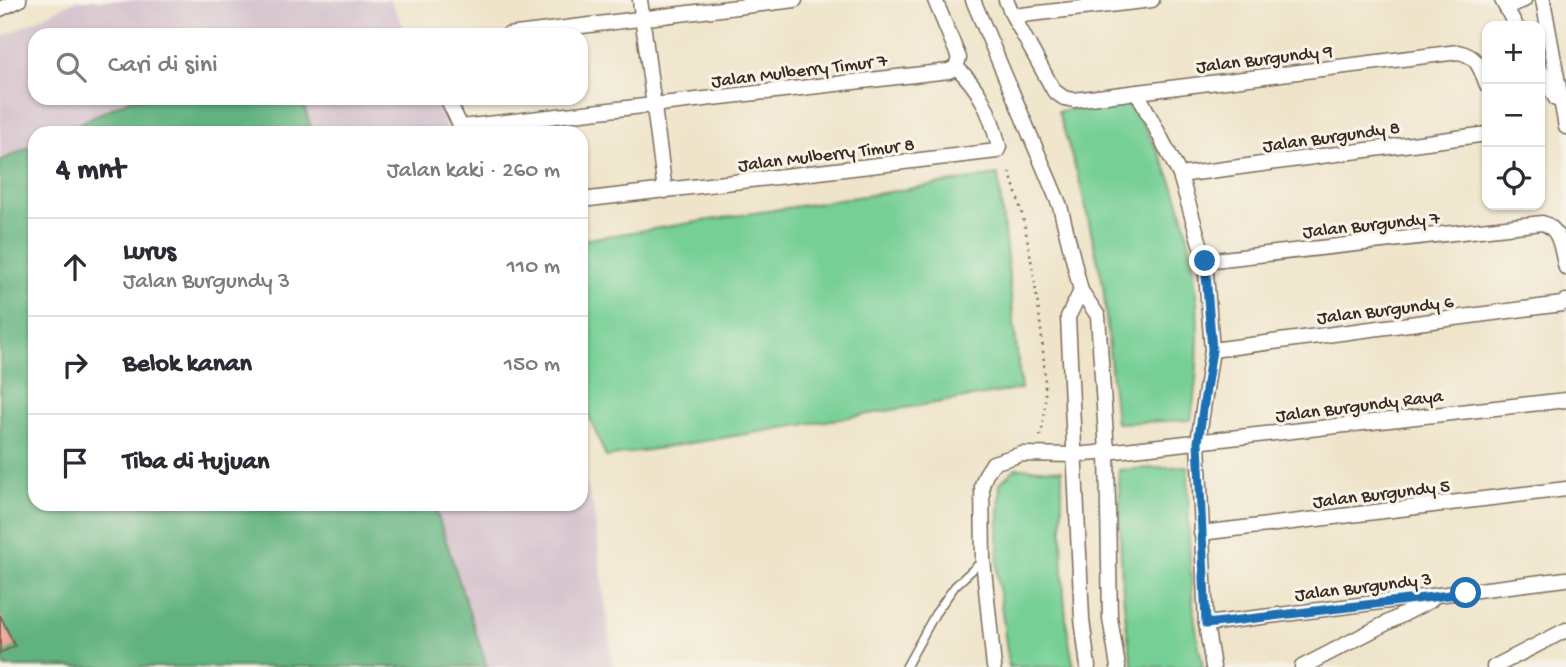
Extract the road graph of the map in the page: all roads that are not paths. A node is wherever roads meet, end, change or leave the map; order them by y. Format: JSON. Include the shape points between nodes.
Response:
{"nodes":[{"id":1,"x":19,"y":0,"type":"edge"},
{"id":2,"x":640,"y":0,"type":"edge"},
{"id":3,"x":795,"y":0,"type":"edge"},
{"id":4,"x":935,"y":0,"type":"edge"},
{"id":5,"x":973,"y":0,"type":"edge"},
{"id":6,"x":1006,"y":0,"type":"edge"},
{"id":7,"x":1152,"y":0,"type":"edge"},
{"id":8,"x":1524,"y":0,"type":"edge"},
{"id":9,"x":1543,"y":0,"type":"edge"},
{"id":10,"x":1504,"y":3,"type":"edge"},
{"id":11,"x":0,"y":9,"type":"edge"},
{"id":12,"x":1013,"y":16,"type":"junction"},
{"id":13,"x":642,"y":18,"type":"junction"},
{"id":14,"x":1513,"y":21,"type":"edge"},
{"id":15,"x":563,"y":28,"type":"edge"},
{"id":16,"x":953,"y":69,"type":"junction"},
{"id":17,"x":1545,"y":78,"type":"edge"},
{"id":18,"x":1487,"y":84,"type":"edge"},
{"id":19,"x":1138,"y":92,"type":"junction"},
{"id":20,"x":450,"y":105,"type":"edge"},
{"id":21,"x":653,"y":105,"type":"junction"},
{"id":22,"x":1562,"y":110,"type":"junction"},
{"id":23,"x":461,"y":126,"type":"edge"},
{"id":24,"x":470,"y":126,"type":"edge"},
{"id":25,"x":1566,"y":128,"type":"edge"},
{"id":26,"x":1482,"y":135,"type":"edge"},
{"id":27,"x":1180,"y":175,"type":"junction"},
{"id":28,"x":664,"y":191,"type":"junction"},
{"id":29,"x":588,"y":199,"type":"edge"},
{"id":30,"x":1205,"y":261,"type":"junction"},
{"id":31,"x":1566,"y":268,"type":"edge"},
{"id":32,"x":1081,"y":291,"type":"junction"},
{"id":33,"x":1564,"y":303,"type":"edge"},
{"id":34,"x":1212,"y":350,"type":"junction"},
{"id":35,"x":1566,"y":400,"type":"edge"},
{"id":36,"x":1198,"y":442,"type":"junction"},
{"id":37,"x":1107,"y":452,"type":"junction"},
{"id":38,"x":1075,"y":455,"type":"junction"},
{"id":39,"x":1566,"y":489,"type":"edge"},
{"id":40,"x":1201,"y":533,"type":"junction"},
{"id":41,"x":983,"y":560,"type":"junction"},
{"id":42,"x":1566,"y":579,"type":"edge"},
{"id":43,"x":1438,"y":596,"type":"junction"},
{"id":44,"x":1206,"y":624,"type":"junction"},
{"id":45,"x":1566,"y":630,"type":"edge"},
{"id":46,"x":906,"y":667,"type":"edge"},
{"id":47,"x":994,"y":667,"type":"edge"},
{"id":48,"x":1088,"y":667,"type":"edge"},
{"id":49,"x":1118,"y":667,"type":"edge"},
{"id":50,"x":1213,"y":667,"type":"edge"},
{"id":51,"x":1301,"y":667,"type":"edge"},
{"id":52,"x":1494,"y":667,"type":"edge"}],
"edges":[{"from":1,"to":11,"type":"street"},
{"from":2,"to":13,"type":"street"},
{"from":3,"to":13,"type":"street"},
{"from":4,"to":16,"type":"street","via":[[959,58]]},
{"from":5,"to":32,"type":"street","via":[[1060,206]]},
{"from":6,"to":12,"type":"street"},
{"from":7,"to":12,"type":"street"},
{"from":8,"to":10,"type":"street"},
{"from":9,"to":22,"type":"street"},
{"from":10,"to":14,"type":"street"},
{"from":12,"to":19,"type":"street","name":"Jalan Burgundy 9","via":[[1054,91],[1064,98]]},
{"from":13,"to":15,"type":"street"},
{"from":13,"to":21,"type":"street"},
{"from":16,"to":21,"type":"street","name":"Jalan Mulberry Timur 7"},
{"from":16,"to":28,"type":"street","name":"Jalan Mulberry Timur 8","via":[[970,79],[993,122],[999,147],[992,153]]},
{"from":17,"to":22,"type":"street"},
{"from":18,"to":19,"type":"street","name":"Jalan Burgundy 9","via":[[1478,61],[1458,52]]},
{"from":19,"to":27,"type":"street"},
{"from":20,"to":23,"type":"street","name":"Jalan Mulberry Timur 7"},
{"from":21,"to":24,"type":"street","name":"Jalan Mulberry Timur 7"},
{"from":21,"to":28,"type":"street"},
{"from":22,"to":25,"type":"street"},
{"from":26,"to":27,"type":"street","name":"Jalan Burgundy 8"},
{"from":27,"to":30,"type":"street"},
{"from":28,"to":29,"type":"street","name":"Jalan Mulberry Timur 8"},
{"from":30,"to":31,"type":"street","name":"Jalan Burgundy 7","via":[[1542,223],[1556,231]]},
{"from":30,"to":34,"type":"street"},
{"from":32,"to":37,"type":"street","via":[[1098,316]]},
{"from":32,"to":38,"type":"street","via":[[1068,317]]},
{"from":33,"to":34,"type":"street","name":"Jalan Burgundy 6"},
{"from":34,"to":36,"type":"street"},
{"from":35,"to":36,"type":"street","name":"Jalan Burgundy Raya"},
{"from":36,"to":37,"type":"street","name":"Jalan Burgundy Raya"},
{"from":36,"to":40,"type":"street"},
{"from":37,"to":38,"type":"street","name":"Jalan Burgundy Raya"},
{"from":37,"to":49,"type":"street","via":[[1110,618]]},
{"from":38,"to":41,"type":"street","name":"Jalan Burgundy Raya","via":[[1022,454],[993,463],[982,485]]},
{"from":38,"to":48,"type":"street"},
{"from":39,"to":40,"type":"street","name":"Jalan Burgundy 5"},
{"from":40,"to":44,"type":"street"},
{"from":41,"to":46,"type":"lane","via":[[955,586]]},
{"from":41,"to":47,"type":"street"},
{"from":42,"to":43,"type":"street","name":"Jalan Burgundy 3"},
{"from":43,"to":44,"type":"street","name":"Jalan Burgundy 3"},
{"from":43,"to":51,"type":"street"},
{"from":44,"to":50,"type":"street"},
{"from":45,"to":52,"type":"street"}]}
